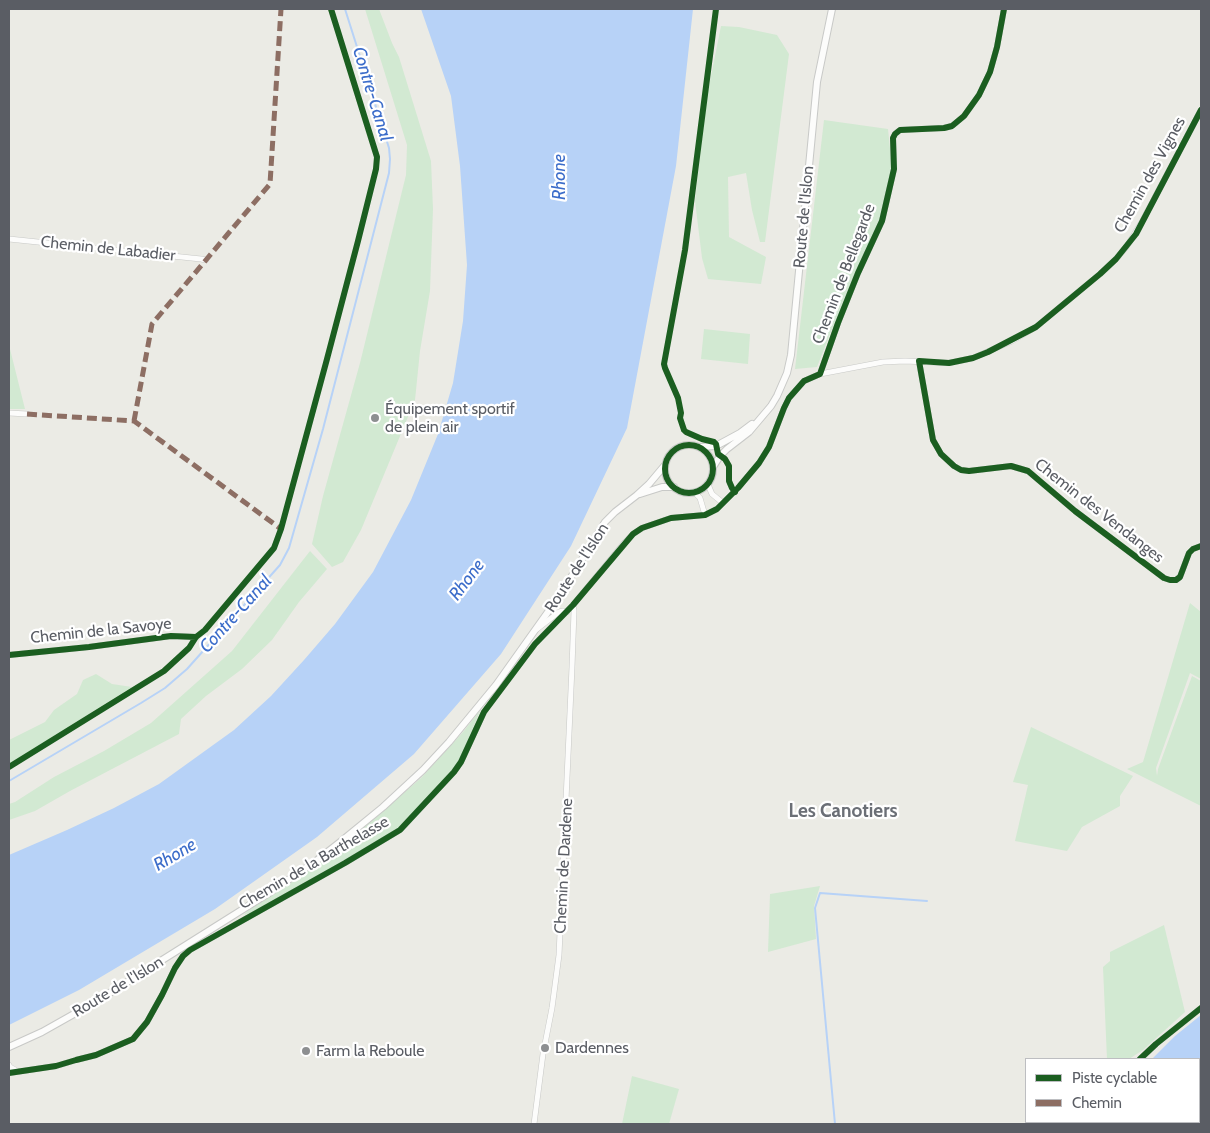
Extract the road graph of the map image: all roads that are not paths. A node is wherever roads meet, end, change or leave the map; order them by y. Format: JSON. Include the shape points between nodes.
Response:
{"nodes":[{"id":1,"x":832,"y":9,"type":"edge"},
{"id":2,"x":1004,"y":9,"type":"edge"},
{"id":3,"x":1201,"y":110,"type":"edge"},
{"id":4,"x":9,"y":239,"type":"edge"},
{"id":5,"x":206,"y":260,"type":"dead end"},
{"id":6,"x":919,"y":361,"type":"junction"},
{"id":7,"x":820,"y":374,"type":"junction"},
{"id":8,"x":9,"y":413,"type":"edge"},
{"id":9,"x":28,"y":414,"type":"dead end"},
{"id":10,"x":760,"y":419,"type":"junction"},
{"id":11,"x":700,"y":447,"type":"junction"},
{"id":12,"x":666,"y":465,"type":"junction"},
{"id":13,"x":713,"y":467,"type":"junction"},
{"id":14,"x":708,"y":483,"type":"junction"},
{"id":15,"x":674,"y":488,"type":"junction"},
{"id":16,"x":694,"y":492,"type":"junction"},
{"id":17,"x":637,"y":495,"type":"junction"},
{"id":18,"x":724,"y":503,"type":"junction"},
{"id":19,"x":706,"y":515,"type":"junction"},
{"id":20,"x":1201,"y":546,"type":"edge"},
{"id":21,"x":573,"y":605,"type":"junction"},
{"id":22,"x":567,"y":612,"type":"junction"},
{"id":23,"x":535,"y":631,"type":"junction"},
{"id":24,"x":196,"y":637,"type":"dead end"},
{"id":25,"x":9,"y":655,"type":"edge"},
{"id":26,"x":1201,"y":1008,"type":"edge"},
{"id":27,"x":9,"y":1047,"type":"edge"},
{"id":28,"x":1141,"y":1058,"type":"edge"},
{"id":29,"x":9,"y":1065,"type":"edge"},
{"id":30,"x":23,"y":1072,"type":"junction"},
{"id":31,"x":9,"y":1073,"type":"edge"},
{"id":32,"x":534,"y":1124,"type":"edge"}],
"edges":[{"from":1,"to":10,"type":"street","name":"Route de l'Islon","via":[[817,82],[791,355],[777,396]]},
{"from":2,"to":7,"type":"street","name":"Chemin de Bellegarde","via":[[990,72],[964,116],[952,126],[900,130],[895,134],[894,169],[882,221],[858,273]]},
{"from":3,"to":6,"type":"street","name":"Chemin des Vignes","via":[[1136,234],[1100,274],[1036,327],[988,352],[949,363]]},
{"from":4,"to":5,"type":"street","name":"Chemin de Labadier"},
{"from":6,"to":7,"type":"street","name":"Chemin des Vignes","via":[[883,362]]},
{"from":6,"to":20,"type":"street","name":"Chemin des Vendanges","via":[[933,440],[941,454],[954,466],[968,471],[1011,466],[1028,472],[1075,512],[1170,580],[1180,577],[1189,552]]},
{"from":7,"to":18,"type":"street","name":"Chemin des Vignes","via":[[804,382],[789,398],[769,447]]},
{"from":8,"to":9,"type":"street"},
{"from":10,"to":11,"type":"street","name":"Route de l'Islon","via":[[724,443]]},
{"from":10,"to":13,"type":"street","name":"Route de l'Islon","via":[[720,456]]},
{"from":11,"to":12,"type":"street","via":[[685,445],[677,448],[669,455]]},
{"from":11,"to":13,"type":"street","via":[[711,459]]},
{"from":12,"to":15,"type":"street","via":[[667,478]]},
{"from":12,"to":17,"type":"street","name":"Route de l'Islon"},
{"from":13,"to":14,"type":"street"},
{"from":14,"to":16,"type":"street"},
{"from":14,"to":18,"type":"street","via":[[712,494]]},
{"from":15,"to":16,"type":"street"},
{"from":15,"to":17,"type":"street","name":"Route de l'Islon","via":[[662,487]]},
{"from":16,"to":19,"type":"street","via":[[700,498]]},
{"from":17,"to":23,"type":"street","name":"Route de l'Islon","via":[[605,522]]},
{"from":18,"to":19,"type":"street","name":"Chemin de la Barthelasse"},
{"from":19,"to":21,"type":"street","name":"Chemin de la Barthelasse","via":[[671,518],[633,534]]},
{"from":21,"to":22,"type":"street","name":"Chemin de la Barthelasse"},
{"from":21,"to":32,"type":"street","name":"Chemin de Dardene","via":[[559,955]]},
{"from":22,"to":23,"type":"street","via":[[558,612]]},
{"from":22,"to":30,"type":"street","name":"Chemin de la Barthelasse","via":[[536,644],[484,712],[454,772],[400,830],[190,950],[174,968],[147,1022],[133,1039],[96,1055]]},
{"from":23,"to":27,"type":"street","name":"Route de l'Islon","via":[[449,742],[383,807],[339,843],[272,891],[105,996]]},
{"from":24,"to":25,"type":"street","name":"Chemin de la Savoye","via":[[172,636]]},
{"from":26,"to":28,"type":"street"},
{"from":29,"to":30,"type":"street"},
{"from":30,"to":31,"type":"street","name":"Chemin de la Barthelasse"}]}
